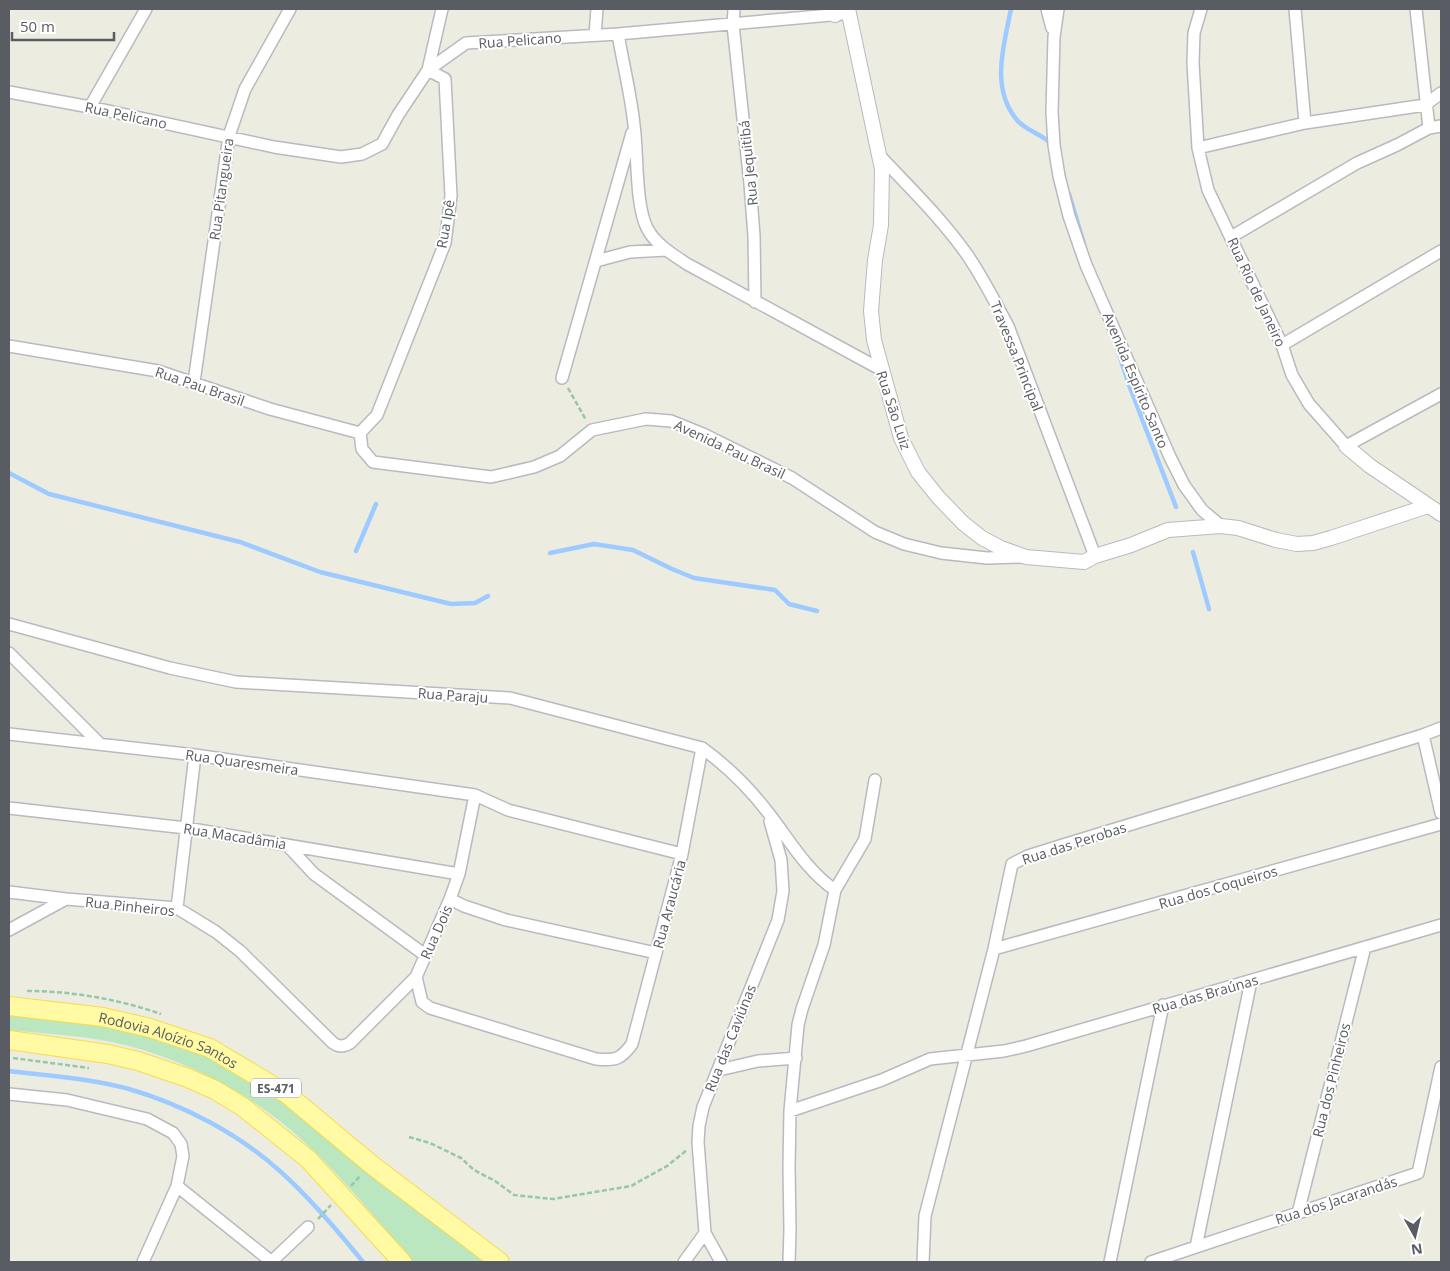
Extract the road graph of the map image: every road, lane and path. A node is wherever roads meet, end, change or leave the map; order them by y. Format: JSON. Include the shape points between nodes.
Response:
{"nodes":[{"id":1,"x":146,"y":9,"type":"edge"},
{"id":2,"x":290,"y":9,"type":"edge"},
{"id":3,"x":442,"y":9,"type":"edge"},
{"id":4,"x":597,"y":9,"type":"edge"},
{"id":5,"x":734,"y":9,"type":"edge"},
{"id":6,"x":1047,"y":9,"type":"edge"},
{"id":7,"x":1058,"y":9,"type":"edge"},
{"id":8,"x":1200,"y":9,"type":"edge"},
{"id":9,"x":1295,"y":9,"type":"edge"},
{"id":10,"x":1416,"y":9,"type":"edge"},
{"id":11,"x":841,"y":12,"type":"edge"},
{"id":12,"x":733,"y":24,"type":"junction"},
{"id":13,"x":618,"y":34,"type":"junction"},
{"id":14,"x":595,"y":35,"type":"junction"},
{"id":15,"x":1054,"y":37,"type":"junction"},
{"id":16,"x":428,"y":70,"type":"junction"},
{"id":17,"x":9,"y":92,"type":"edge"},
{"id":18,"x":1441,"y":93,"type":"edge"},
{"id":19,"x":1425,"y":106,"type":"junction"},
{"id":20,"x":90,"y":107,"type":"junction"},
{"id":21,"x":1305,"y":123,"type":"junction"},
{"id":22,"x":634,"y":124,"type":"junction"},
{"id":23,"x":1441,"y":126,"type":"edge"},
{"id":24,"x":1429,"y":128,"type":"junction"},
{"id":25,"x":228,"y":136,"type":"junction"},
{"id":26,"x":1198,"y":148,"type":"junction"},
{"id":27,"x":880,"y":156,"type":"junction"},
{"id":28,"x":1231,"y":237,"type":"junction"},
{"id":29,"x":666,"y":250,"type":"junction"},
{"id":30,"x":1441,"y":251,"type":"edge"},
{"id":31,"x":596,"y":261,"type":"junction"},
{"id":32,"x":755,"y":302,"type":"junction"},
{"id":33,"x":1282,"y":345,"type":"junction"},
{"id":34,"x":9,"y":346,"type":"edge"},
{"id":35,"x":880,"y":369,"type":"junction"},
{"id":36,"x":562,"y":378,"type":"joint"},
{"id":37,"x":194,"y":382,"type":"junction"},
{"id":38,"x":1441,"y":394,"type":"edge"},
{"id":39,"x":592,"y":430,"type":"junction"},
{"id":40,"x":360,"y":433,"type":"junction"},
{"id":41,"x":1346,"y":446,"type":"junction"},
{"id":42,"x":1428,"y":506,"type":"junction"},
{"id":43,"x":1441,"y":514,"type":"edge"},
{"id":44,"x":1221,"y":526,"type":"junction"},
{"id":45,"x":1095,"y":556,"type":"junction"},
{"id":46,"x":1026,"y":557,"type":"junction"},
{"id":47,"x":9,"y":624,"type":"edge"},
{"id":48,"x":9,"y":653,"type":"edge"},
{"id":49,"x":1441,"y":728,"type":"edge"},
{"id":50,"x":9,"y":734,"type":"edge"},
{"id":51,"x":1423,"y":736,"type":"junction"},
{"id":52,"x":100,"y":744,"type":"junction"},
{"id":53,"x":702,"y":748,"type":"junction"},
{"id":54,"x":195,"y":755,"type":"junction"},
{"id":55,"x":875,"y":780,"type":"dead end"},
{"id":56,"x":475,"y":795,"type":"junction"},
{"id":57,"x":9,"y":808,"type":"edge"},
{"id":58,"x":768,"y":813,"type":"junction"},
{"id":59,"x":1441,"y":813,"type":"edge"},
{"id":60,"x":1441,"y":824,"type":"edge"},
{"id":61,"x":186,"y":828,"type":"junction"},
{"id":62,"x":287,"y":845,"type":"junction"},
{"id":63,"x":682,"y":854,"type":"junction"},
{"id":64,"x":459,"y":874,"type":"junction"},
{"id":65,"x":835,"y":890,"type":"junction"},
{"id":66,"x":9,"y":892,"type":"edge"},
{"id":67,"x":66,"y":899,"type":"junction"},
{"id":68,"x":450,"y":899,"type":"junction"},
{"id":69,"x":177,"y":908,"type":"junction"},
{"id":70,"x":1441,"y":925,"type":"edge"},
{"id":71,"x":9,"y":930,"type":"edge"},
{"id":72,"x":1365,"y":947,"type":"junction"},
{"id":73,"x":994,"y":949,"type":"junction"},
{"id":74,"x":656,"y":953,"type":"junction"},
{"id":75,"x":425,"y":955,"type":"junction"},
{"id":76,"x":416,"y":977,"type":"junction"},
{"id":77,"x":1251,"y":981,"type":"junction"},
{"id":78,"x":9,"y":1006,"type":"edge"},
{"id":79,"x":1163,"y":1006,"type":"junction"},
{"id":80,"x":9,"y":1040,"type":"edge"},
{"id":81,"x":350,"y":1044,"type":"joint"},
{"id":82,"x":967,"y":1055,"type":"junction"},
{"id":83,"x":9,"y":1056,"type":"edge"},
{"id":84,"x":796,"y":1058,"type":"junction"},
{"id":85,"x":1441,"y":1067,"type":"edge"},
{"id":86,"x":95,"y":1068,"type":"dead end"},
{"id":87,"x":719,"y":1070,"type":"junction"},
{"id":88,"x":9,"y":1094,"type":"edge"},
{"id":89,"x":790,"y":1111,"type":"junction"},
{"id":90,"x":409,"y":1136,"type":"dead end"},
{"id":91,"x":698,"y":1142,"type":"junction"},
{"id":92,"x":372,"y":1165,"type":"junction"},
{"id":93,"x":176,"y":1186,"type":"junction"},
{"id":94,"x":332,"y":1201,"type":"junction"},
{"id":95,"x":1298,"y":1212,"type":"junction"},
{"id":96,"x":312,"y":1224,"type":"joint"},
{"id":97,"x":705,"y":1234,"type":"junction"},
{"id":98,"x":1196,"y":1247,"type":"junction"},
{"id":99,"x":143,"y":1262,"type":"edge"},
{"id":100,"x":271,"y":1262,"type":"edge"},
{"id":101,"x":402,"y":1262,"type":"edge"},
{"id":102,"x":500,"y":1262,"type":"edge"},
{"id":103,"x":684,"y":1262,"type":"edge"},
{"id":104,"x":721,"y":1262,"type":"edge"},
{"id":105,"x":788,"y":1262,"type":"edge"},
{"id":106,"x":923,"y":1262,"type":"edge"},
{"id":107,"x":1110,"y":1262,"type":"edge"},
{"id":108,"x":1152,"y":1262,"type":"edge"}],
"edges":[{"from":1,"to":20,"type":"street"},
{"from":2,"to":25,"type":"street","name":"Rua Pitangueira","via":[[245,89]]},
{"from":3,"to":16,"type":"street"},
{"from":4,"to":14,"type":"street"},
{"from":5,"to":12,"type":"street","name":"Rua Jequitibá"},
{"from":6,"to":15,"type":"street"},
{"from":7,"to":15,"type":"street","name":"Avenida Espírito Santo"},
{"from":8,"to":26,"type":"street","name":"Rua Rio de Janeiro","via":[[1194,33],[1193,63]]},
{"from":9,"to":21,"type":"street"},
{"from":10,"to":19,"type":"street"},
{"from":11,"to":12,"type":"street","name":"Rua Pelicano"},
{"from":11,"to":27,"type":"street","name":"Rua São Luiz"},
{"from":12,"to":13,"type":"street","name":"Rua Pelicano"},
{"from":12,"to":32,"type":"street","name":"Rua Jequitibá","via":[[750,184]]},
{"from":13,"to":14,"type":"street","name":"Rua Pelicano"},
{"from":13,"to":22,"type":"street"},
{"from":14,"to":16,"type":"street","name":"Rua Pelicano","via":[[466,44]]},
{"from":15,"to":44,"type":"street","name":"Avenida Espírito Santo","via":[[1054,145],[1069,216],[1086,265],[1170,457],[1202,510]]},
{"from":16,"to":25,"type":"street","name":"Rua Pelicano","via":[[382,144],[362,154],[340,157],[314,154]]},
{"from":16,"to":40,"type":"street","name":"Rua Ipê","via":[[444,79],[451,196],[445,242],[377,415]]},
{"from":17,"to":20,"type":"street","name":"Rua Pelicano"},
{"from":18,"to":19,"type":"street"},
{"from":19,"to":21,"type":"street"},
{"from":19,"to":24,"type":"street"},
{"from":20,"to":25,"type":"street","name":"Rua Pelicano"},
{"from":21,"to":26,"type":"street"},
{"from":22,"to":29,"type":"street","via":[[641,209],[646,227]]},
{"from":22,"to":31,"type":"street"},
{"from":23,"to":24,"type":"street"},
{"from":24,"to":28,"type":"street","via":[[1357,163]]},
{"from":25,"to":37,"type":"street","name":"Rua Pitangueira"},
{"from":26,"to":28,"type":"street","name":"Rua Rio de Janeiro","via":[[1208,190]]},
{"from":27,"to":35,"type":"street","name":"Rua São Luiz","via":[[881,225],[871,311]]},
{"from":27,"to":45,"type":"street","name":"Travessa Principal","via":[[930,208],[968,256],[991,293],[1008,326]]},
{"from":28,"to":33,"type":"street","name":"Rua Rio de Janeiro"},
{"from":29,"to":31,"type":"street","via":[[630,252]]},
{"from":29,"to":32,"type":"street"},
{"from":30,"to":33,"type":"street"},
{"from":31,"to":36,"type":"street"},
{"from":32,"to":35,"type":"street"},
{"from":33,"to":41,"type":"street","name":"Rua Rio de Janeiro","via":[[1292,374],[1309,404]]},
{"from":34,"to":37,"type":"street","name":"Rua Pau Brasil","via":[[158,371]]},
{"from":35,"to":46,"type":"street","name":"Rua São Luiz","via":[[901,438],[918,472],[963,523],[1001,548]]},
{"from":36,"to":39,"type":"path"},
{"from":37,"to":40,"type":"street","name":"Rua Pau Brasil","via":[[270,409]]},
{"from":38,"to":41,"type":"street"},
{"from":39,"to":40,"type":"street","name":"Avenida Pau Brasil","via":[[560,456],[534,467],[491,477],[373,462],[362,450]]},
{"from":39,"to":46,"type":"street","name":"Avenida Pau Brasil","via":[[646,419],[671,421],[792,478],[875,532],[904,544],[941,553],[987,558]]},
{"from":41,"to":42,"type":"street","name":"Rua Rio de Janeiro"},
{"from":42,"to":43,"type":"street","name":"Rua Rio de Janeiro"},
{"from":42,"to":44,"type":"street","via":[[1313,543],[1297,544]]},
{"from":44,"to":45,"type":"street","name":"Rua São Luiz","via":[[1168,530]]},
{"from":45,"to":46,"type":"street","name":"Rua São Luiz","via":[[1084,562]]},
{"from":47,"to":53,"type":"street","name":"Rua Paraju","via":[[170,668],[236,682],[510,698]]},
{"from":48,"to":52,"type":"street"},
{"from":49,"to":51,"type":"street","name":"Rua das Perobas"},
{"from":50,"to":52,"type":"street","name":"Rua Quaresmeira"},
{"from":51,"to":59,"type":"street"},
{"from":51,"to":73,"type":"street","name":"Rua das Perobas","via":[[1028,856],[1012,864]]},
{"from":52,"to":54,"type":"street","name":"Rua Quaresmeira"},
{"from":53,"to":58,"type":"street","name":"Rua Paraju","via":[[722,763]]},
{"from":53,"to":63,"type":"street","name":"Rua Araucária"},
{"from":54,"to":56,"type":"street","name":"Rua Quaresmeira"},
{"from":54,"to":61,"type":"street"},
{"from":55,"to":65,"type":"street","via":[[865,839]]},
{"from":56,"to":63,"type":"street","name":"Rua Quaresmeira","via":[[508,810]]},
{"from":56,"to":64,"type":"street","name":"Rua Dois"},
{"from":57,"to":61,"type":"street","name":"Rua Macadâmia"},
{"from":58,"to":65,"type":"street","name":"Rua Paraju","via":[[812,872]]},
{"from":58,"to":87,"type":"street","name":"Rua das Caviúnas","via":[[781,860],[783,891],[778,920]]},
{"from":60,"to":73,"type":"street","name":"Rua dos Coqueiros"},
{"from":61,"to":62,"type":"street","name":"Rua Macadâmia"},
{"from":61,"to":69,"type":"street"},
{"from":62,"to":64,"type":"street","name":"Rua Macadâmia"},
{"from":62,"to":75,"type":"street","via":[[314,874]]},
{"from":63,"to":74,"type":"street","name":"Rua Araucária"},
{"from":64,"to":68,"type":"street","name":"Rua Dois"},
{"from":65,"to":84,"type":"street","via":[[824,945],[798,1025]]},
{"from":66,"to":67,"type":"street","name":"Rua Pinheiros"},
{"from":67,"to":69,"type":"street","name":"Rua Pinheiros"},
{"from":67,"to":71,"type":"street"},
{"from":68,"to":74,"type":"street","via":[[506,920]]},
{"from":68,"to":75,"type":"street","name":"Rua Dois"},
{"from":69,"to":81,"type":"street","name":"Rua Pinheiros","via":[[240,951],[333,1043],[339,1046]]},
{"from":70,"to":72,"type":"street","name":"Rua das Braúnas"},
{"from":72,"to":77,"type":"street","name":"Rua das Braúnas"},
{"from":72,"to":95,"type":"street","name":"Rua dos Pinheiros"},
{"from":73,"to":82,"type":"street","name":"Rua das Perobas"},
{"from":74,"to":76,"type":"street","name":"Rua Araucária","via":[[632,1044],[623,1056],[611,1060],[596,1059],[430,1008],[422,1002]]},
{"from":75,"to":76,"type":"street","name":"Rua Dois"},
{"from":76,"to":81,"type":"street","name":"Rua Dois"},
{"from":77,"to":79,"type":"street","name":"Rua das Braúnas"},
{"from":77,"to":98,"type":"street"},
{"from":78,"to":92,"type":"main road","name":"Rodovia Aloízio Santos","number":"ES-471","via":[[103,1017],[150,1028],[210,1048],[288,1094]]},
{"from":79,"to":82,"type":"street","name":"Rua das Braúnas","via":[[1026,1046]]},
{"from":79,"to":107,"type":"street"},
{"from":80,"to":94,"type":"main road","name":"Rodovia Aloízio Santos","number":"ES-471","via":[[138,1061],[215,1090],[243,1107],[308,1160]]},
{"from":82,"to":89,"type":"street","name":"Rua das Braúnas","via":[[930,1059],[882,1080]]},
{"from":82,"to":106,"type":"street","name":"Rua das Perobas","via":[[925,1216]]},
{"from":83,"to":86,"type":"path"},
{"from":84,"to":87,"type":"street","via":[[758,1061]]},
{"from":84,"to":89,"type":"street"},
{"from":85,"to":95,"type":"street","name":"Rua dos Jacarandás","via":[[1418,1173]]},
{"from":87,"to":91,"type":"street","name":"Rua das Caviúnas","via":[[703,1107]]},
{"from":88,"to":93,"type":"street","via":[[66,1100],[147,1119],[173,1134],[181,1144]]},
{"from":89,"to":105,"type":"street"},
{"from":90,"to":91,"type":"path","via":[[461,1158],[514,1196],[552,1199],[631,1186],[667,1166]]},
{"from":91,"to":97,"type":"street","name":"Rua das Caviúnas"},
{"from":92,"to":94,"type":"path"},
{"from":92,"to":102,"type":"main road","name":"Rodovia Aloízio Santos","number":"ES-471"},
{"from":93,"to":99,"type":"street"},
{"from":93,"to":100,"type":"street"},
{"from":94,"to":96,"type":"path","via":[[328,1211]]},
{"from":94,"to":101,"type":"main road","name":"Rodovia Aloízio Santos","number":"ES-471"},
{"from":95,"to":98,"type":"street","name":"Rua dos Jacarandás"},
{"from":96,"to":100,"type":"street"},
{"from":97,"to":103,"type":"street"},
{"from":97,"to":104,"type":"street"},
{"from":98,"to":108,"type":"street","name":"Rua dos Jacarandás"}]}
